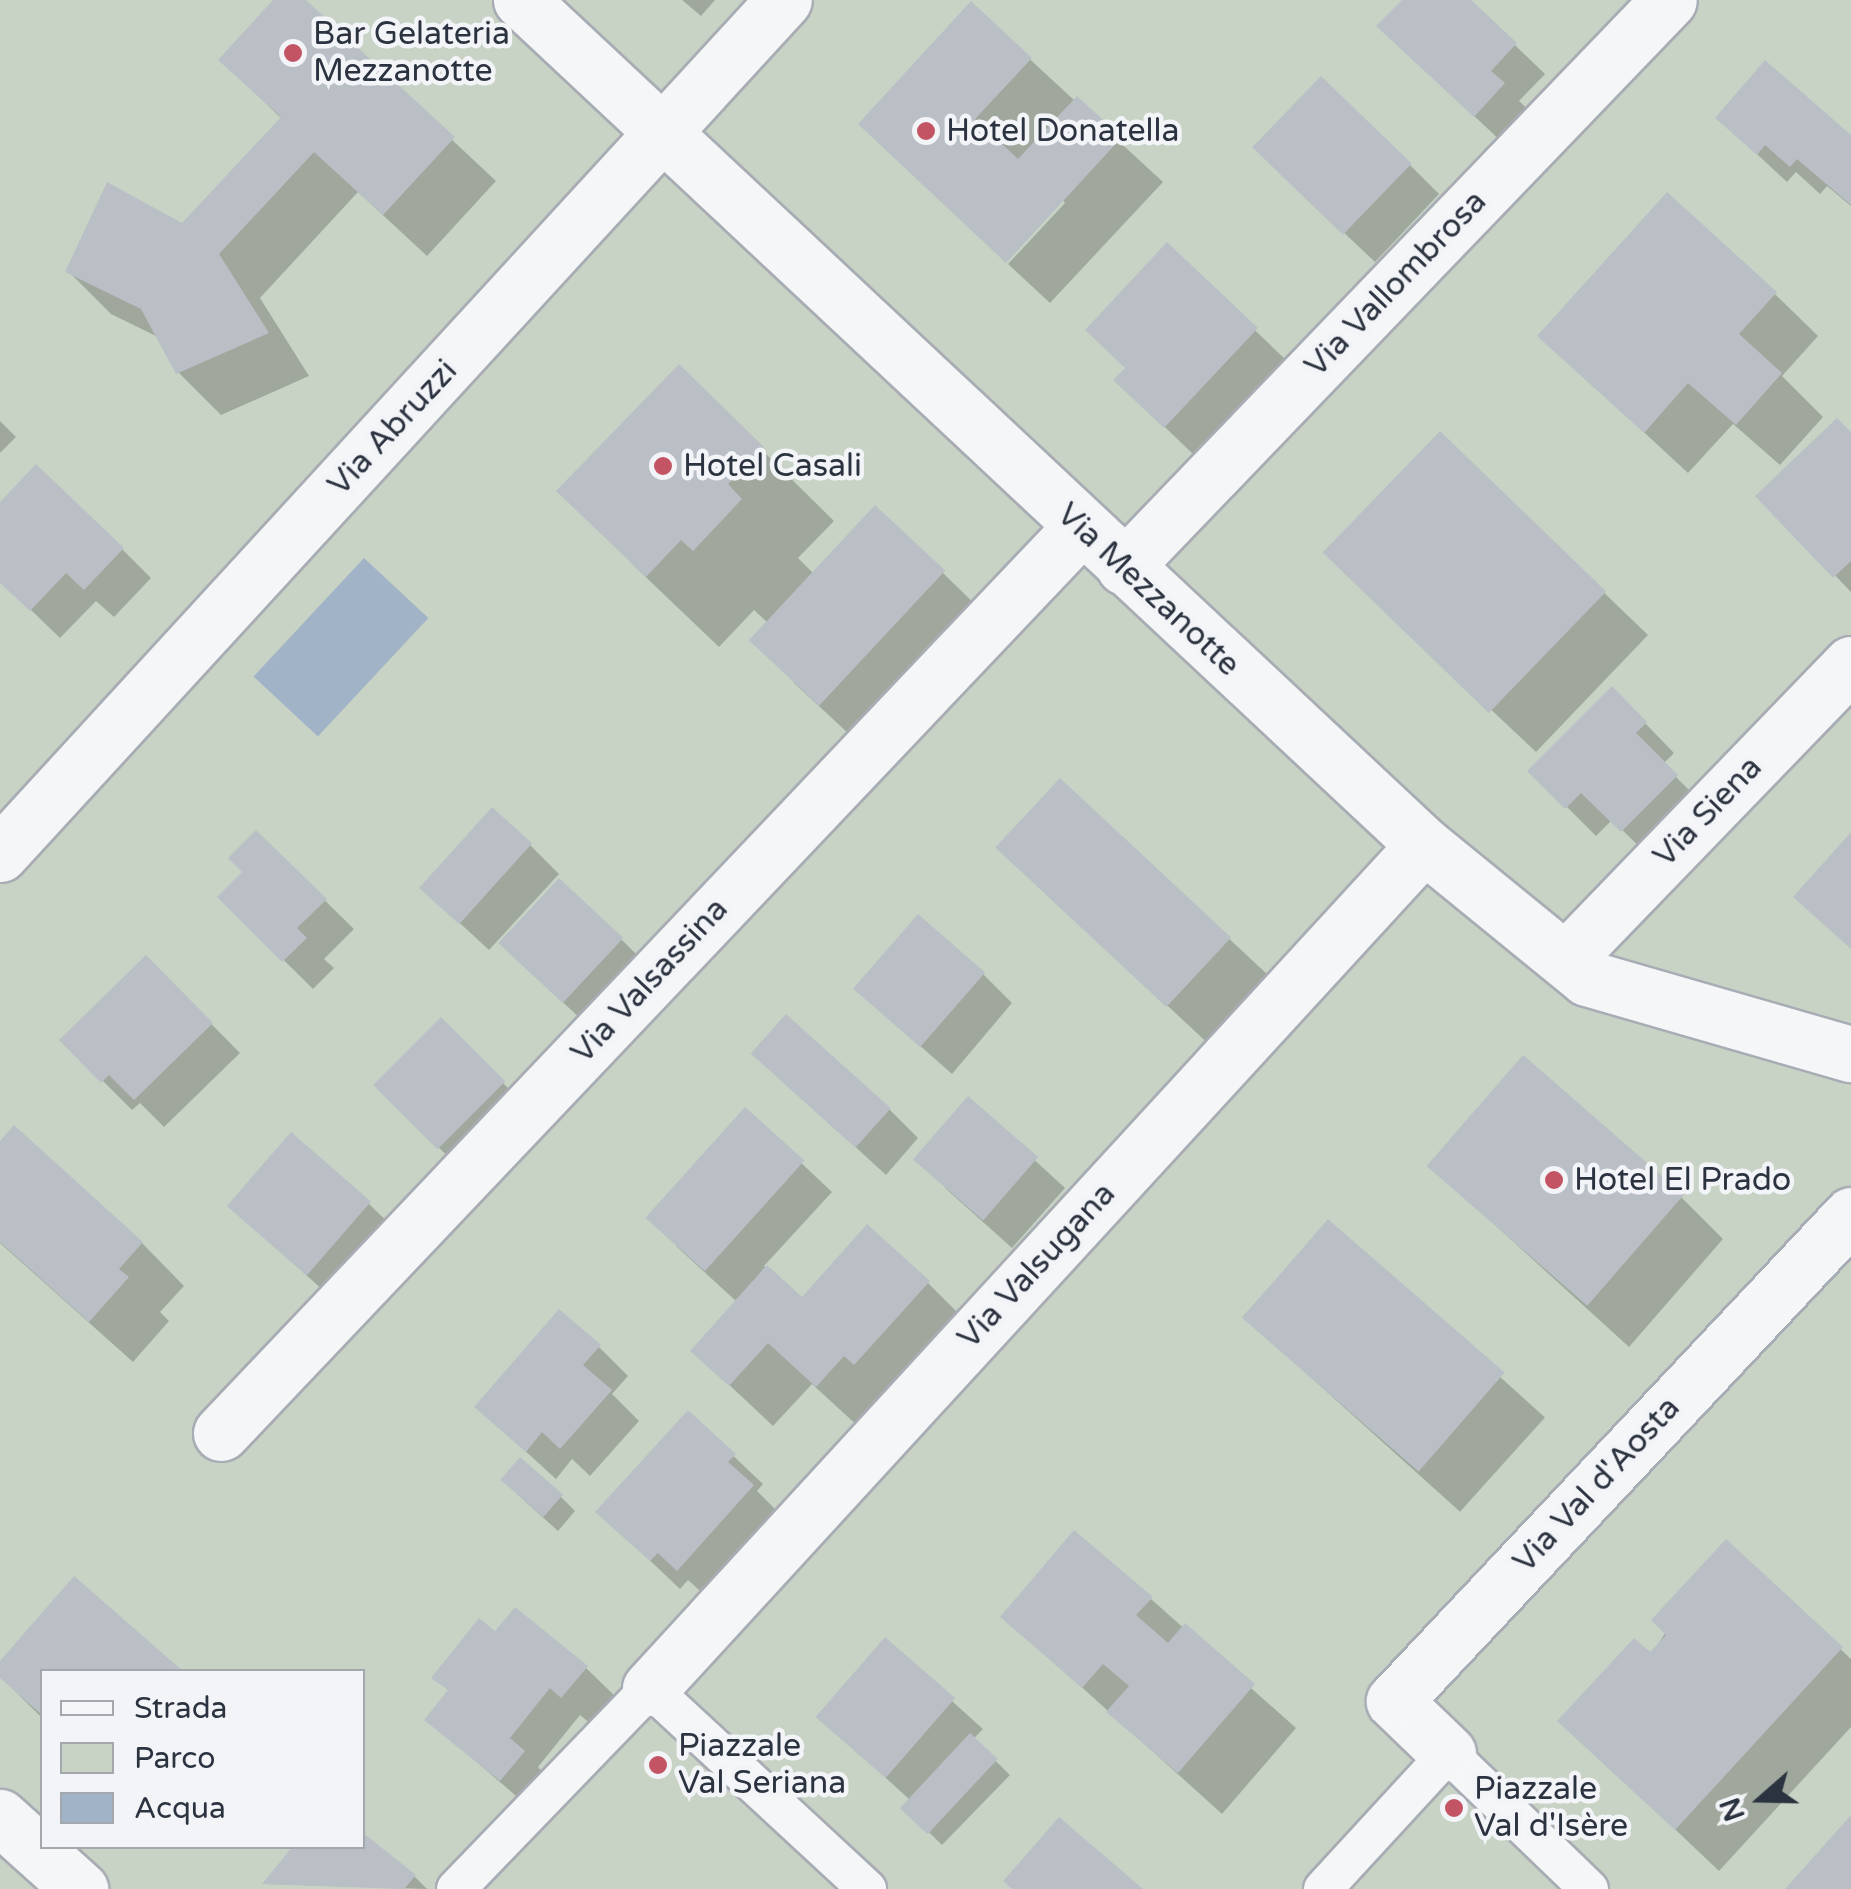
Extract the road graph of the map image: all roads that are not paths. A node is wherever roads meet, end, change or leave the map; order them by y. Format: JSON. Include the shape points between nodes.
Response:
{"nodes":[{"id":1,"x":521,"y":0,"type":"edge"},
{"id":2,"x":784,"y":0,"type":"edge"},
{"id":3,"x":1668,"y":0,"type":"edge"},
{"id":4,"x":666,"y":133,"type":"junction"},
{"id":5,"x":1080,"y":528,"type":"junction"},
{"id":6,"x":1124,"y":567,"type":"junction"},
{"id":7,"x":1851,"y":664,"type":"edge"},
{"id":8,"x":1424,"y":845,"type":"junction"},
{"id":9,"x":0,"y":854,"type":"edge"},
{"id":10,"x":1566,"y":959,"type":"junction"},
{"id":11,"x":1851,"y":1054,"type":"edge"},
{"id":12,"x":1851,"y":1215,"type":"edge"},
{"id":13,"x":221,"y":1433,"type":"dead end"},
{"id":14,"x":650,"y":1688,"type":"junction"},
{"id":15,"x":1448,"y":1753,"type":"junction"},
{"id":16,"x":0,"y":1817,"type":"edge"},
{"id":17,"x":80,"y":1889,"type":"edge"},
{"id":18,"x":456,"y":1889,"type":"edge"},
{"id":19,"x":867,"y":1889,"type":"edge"},
{"id":20,"x":1323,"y":1889,"type":"edge"},
{"id":21,"x":1589,"y":1889,"type":"edge"}],
"edges":[{"from":1,"to":4,"type":"street","name":"Via Mezzanotte"},
{"from":2,"to":4,"type":"street","name":"Via Abruzzi"},
{"from":3,"to":6,"type":"street","name":"Via Vallombrosa"},
{"from":4,"to":5,"type":"street","name":"Via Mezzanotte"},
{"from":4,"to":9,"type":"street","name":"Via Abruzzi"},
{"from":5,"to":6,"type":"street","name":"Via Mezzanotte"},
{"from":5,"to":13,"type":"street","name":"Via Valsassina"},
{"from":6,"to":8,"type":"street","name":"Via Mezzanotte"},
{"from":7,"to":10,"type":"street","name":"Via Siena"},
{"from":8,"to":10,"type":"street","name":"Via Mezzanotte"},
{"from":8,"to":14,"type":"street","name":"Via Valsugana"},
{"from":10,"to":11,"type":"street","name":"Via Mezzanotte","via":[[1587,978]]},
{"from":12,"to":15,"type":"street","name":"Via Val d'Aosta","via":[[1394,1701]]},
{"from":14,"to":18,"type":"lane"},
{"from":14,"to":19,"type":"lane"},
{"from":15,"to":20,"type":"lane"},
{"from":15,"to":21,"type":"lane"},
{"from":16,"to":17,"type":"street"}]}
